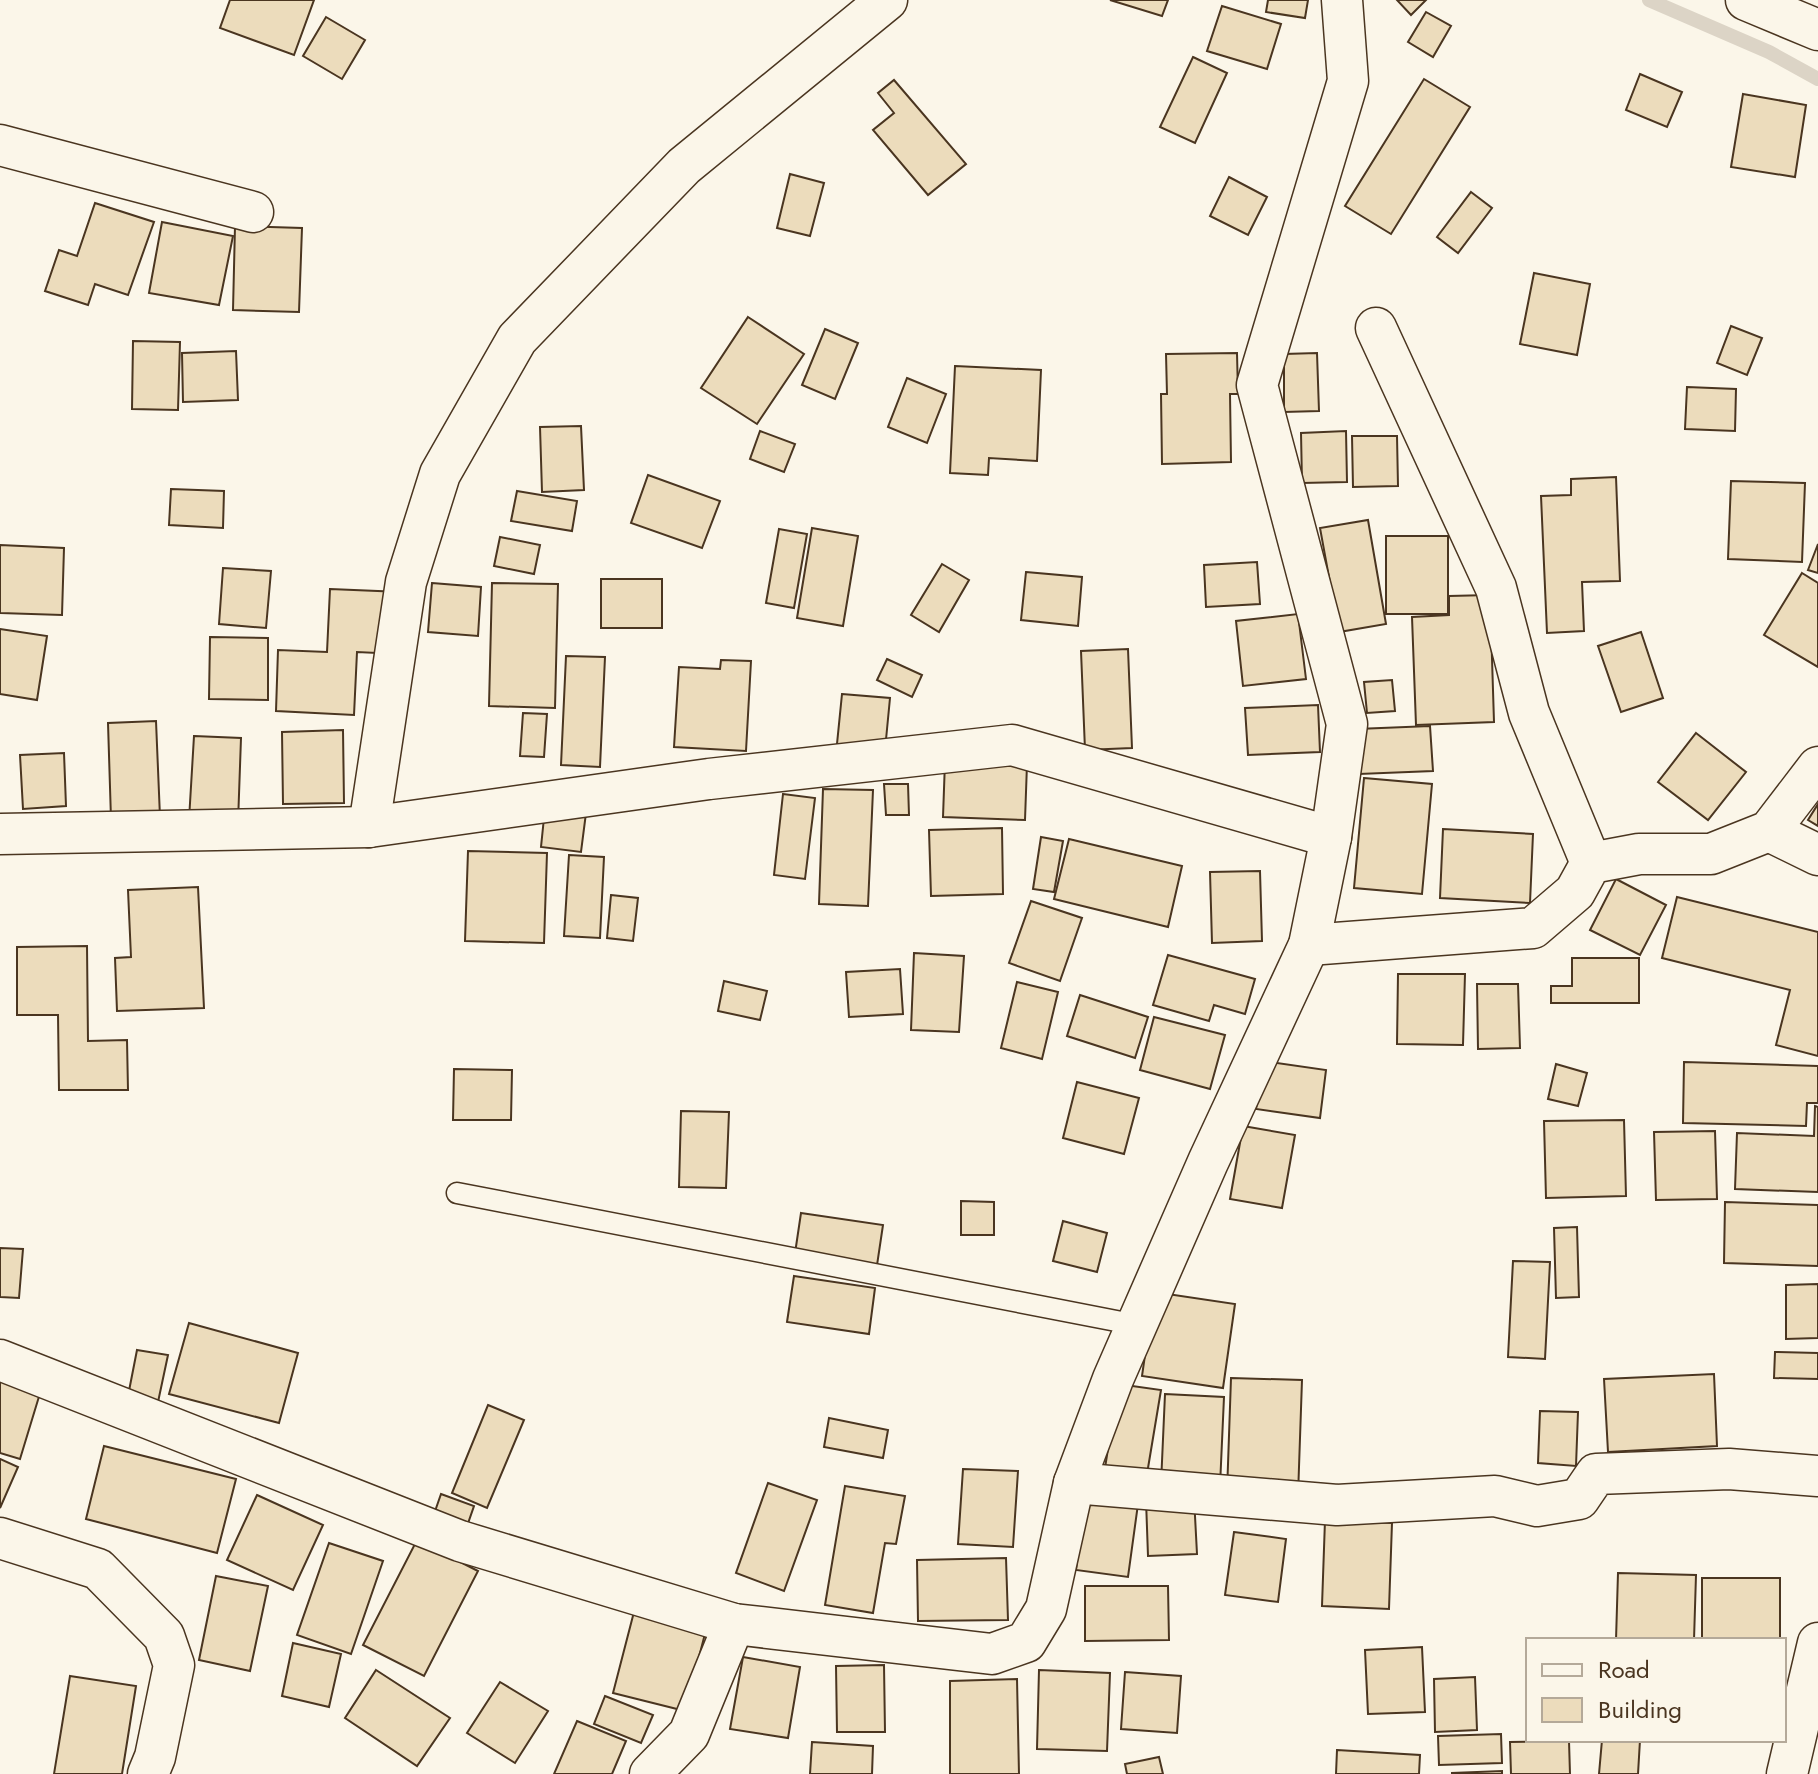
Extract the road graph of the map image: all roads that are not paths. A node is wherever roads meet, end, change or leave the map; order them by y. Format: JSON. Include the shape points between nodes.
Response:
{"nodes":[{"id":1,"x":887,"y":0,"type":"edge"},
{"id":2,"x":1342,"y":0,"type":"edge"},
{"id":3,"x":1746,"y":0,"type":"edge"},
{"id":4,"x":1818,"y":30,"type":"edge"},
{"id":5,"x":0,"y":145,"type":"edge"},
{"id":6,"x":253,"y":212,"type":"dead end"},
{"id":7,"x":1376,"y":328,"type":"dead end"},
{"id":8,"x":1818,"y":767,"type":"edge"},
{"id":9,"x":369,"y":827,"type":"junction"},
{"id":10,"x":1769,"y":831,"type":"junction"},
{"id":11,"x":0,"y":834,"type":"edge"},
{"id":12,"x":1331,"y":837,"type":"junction"},
{"id":13,"x":1818,"y":855,"type":"edge"},
{"id":14,"x":1591,"y":863,"type":"junction"},
{"id":15,"x":1309,"y":945,"type":"junction"},
{"id":16,"x":457,"y":1193,"type":"dead end"},
{"id":17,"x":1137,"y":1325,"type":"junction"},
{"id":18,"x":0,"y":1360,"type":"edge"},
{"id":19,"x":1818,"y":1476,"type":"edge"},
{"id":20,"x":1074,"y":1483,"type":"junction"},
{"id":21,"x":0,"y":1538,"type":"edge"},
{"id":22,"x":734,"y":1624,"type":"junction"},
{"id":23,"x":1817,"y":1647,"type":"edge"},
{"id":24,"x":148,"y":1774,"type":"edge"},
{"id":25,"x":650,"y":1774,"type":"edge"},
{"id":26,"x":1787,"y":1774,"type":"edge"}],
"edges":[{"from":1,"to":9,"type":"street","via":[[684,166],[517,339],[440,474],[406,582]]},
{"from":2,"to":12,"type":"street","via":[[1348,81],[1257,385],[1347,724]]},
{"from":3,"to":4,"type":"street"},
{"from":5,"to":6,"type":"street"},
{"from":7,"to":14,"type":"street","via":[[1496,588],[1529,713]]},
{"from":8,"to":10,"type":"street"},
{"from":9,"to":11,"type":"street"},
{"from":9,"to":12,"type":"street","via":[[709,779],[1012,745]]},
{"from":10,"to":13,"type":"street"},
{"from":10,"to":14,"type":"street","via":[[1711,854],[1639,854]]},
{"from":12,"to":15,"type":"street"},
{"from":14,"to":15,"type":"street","via":[[1575,892],[1533,928]]},
{"from":15,"to":17,"type":"street"},
{"from":16,"to":17,"type":"lane"},
{"from":17,"to":20,"type":"street"},
{"from":18,"to":22,"type":"street","via":[[460,1541]]},
{"from":19,"to":20,"type":"street","via":[[1729,1469],[1596,1474],[1579,1499],[1537,1506],[1495,1496],[1337,1505]]},
{"from":20,"to":22,"type":"street","via":[[1046,1609],[1026,1642],[992,1654]]},
{"from":21,"to":24,"type":"street","via":[[98,1569],[164,1636],[174,1665]]},
{"from":22,"to":25,"type":"street","via":[[689,1734]]},
{"from":23,"to":26,"type":"street"}]}
